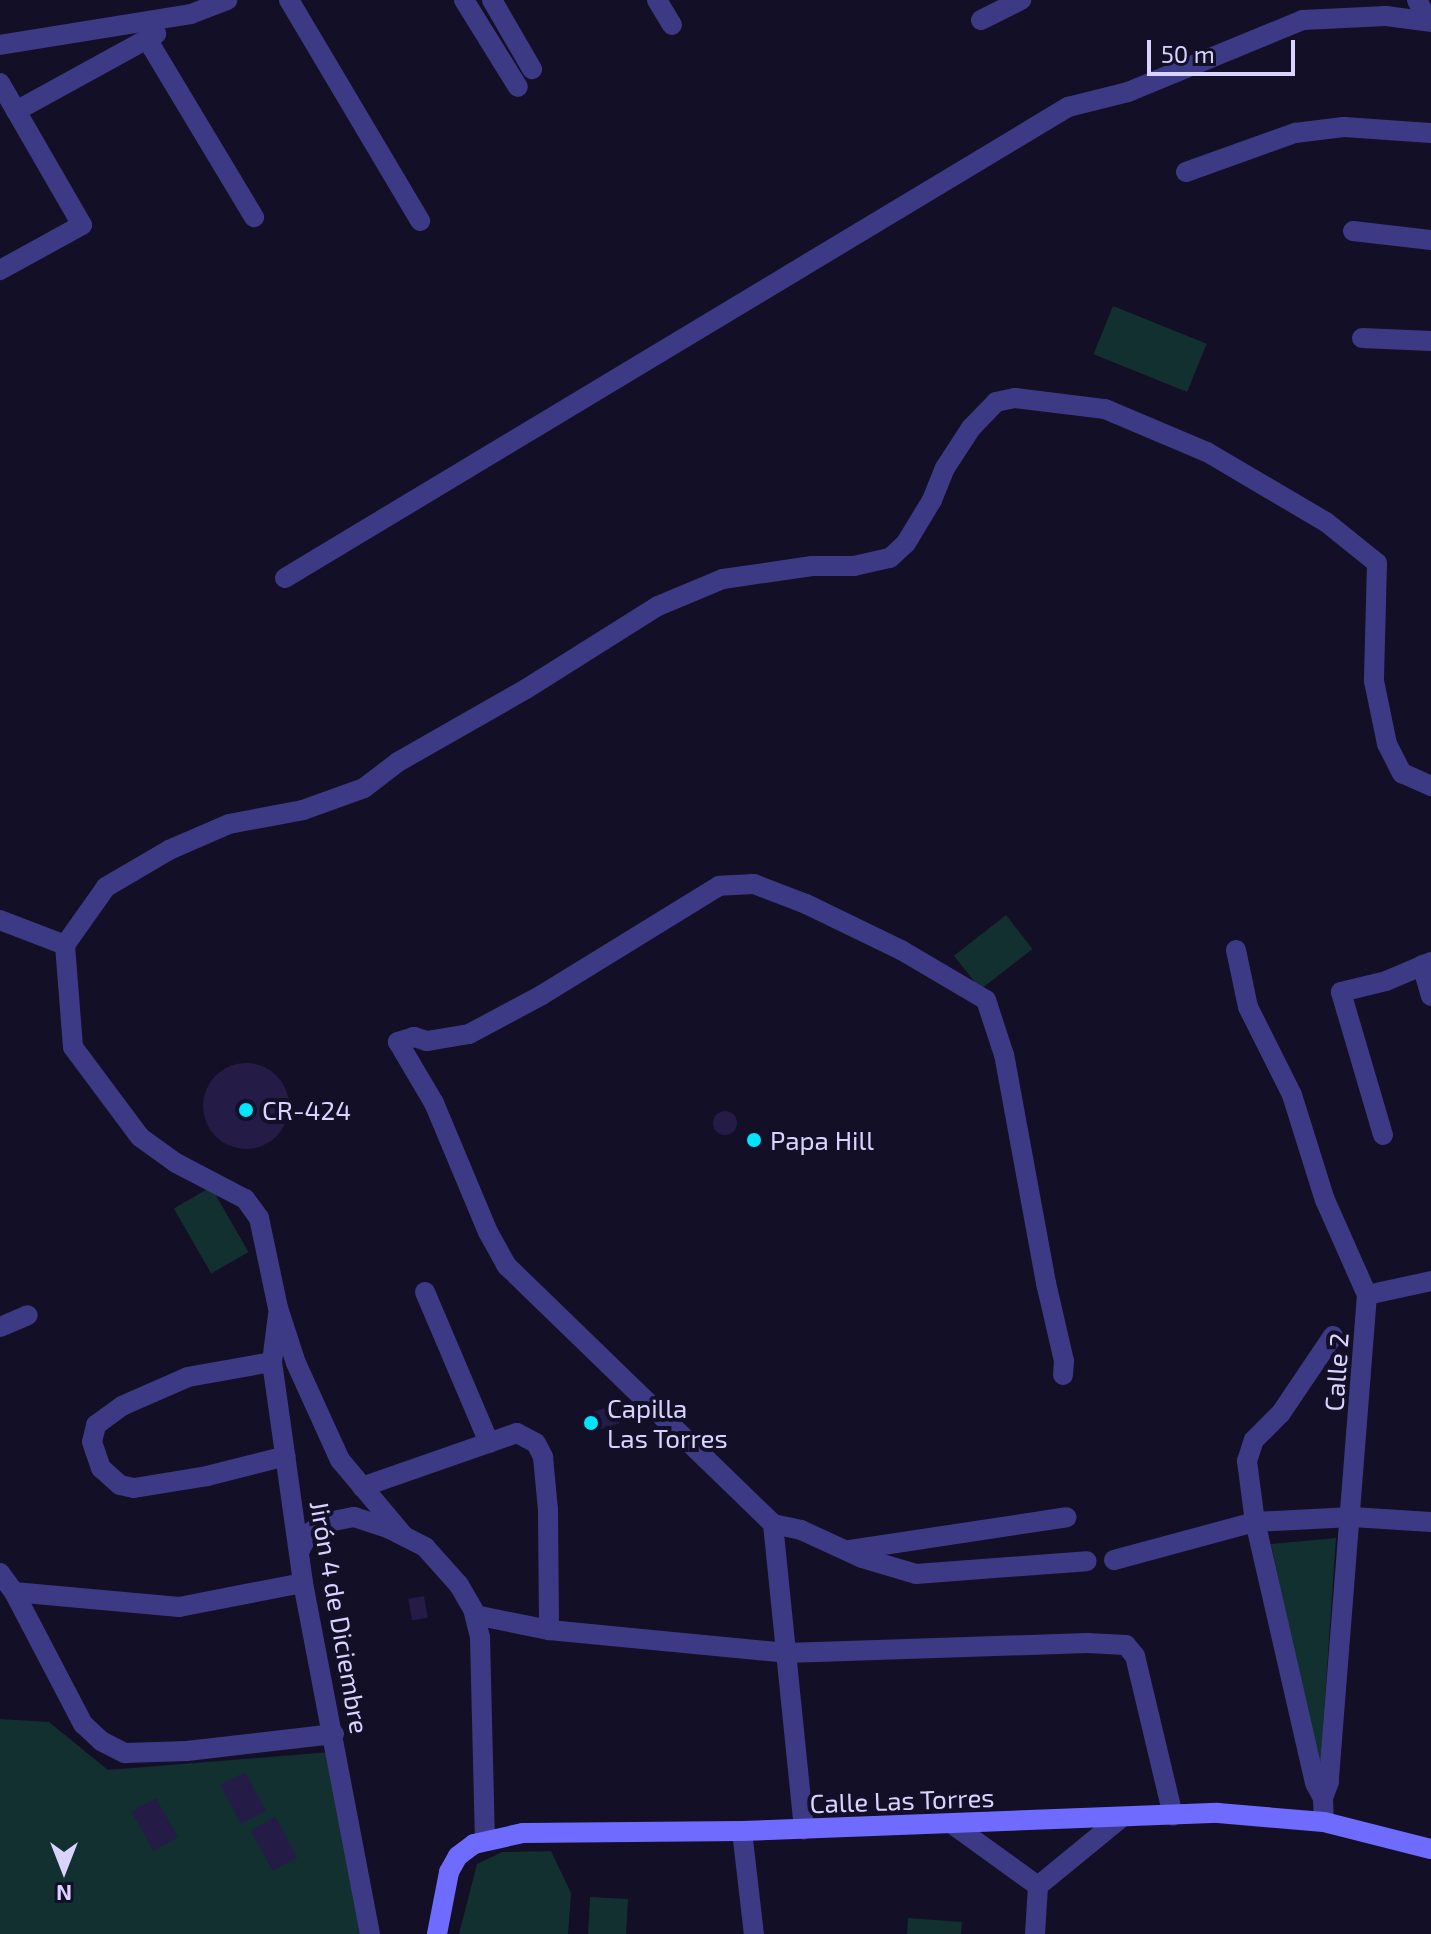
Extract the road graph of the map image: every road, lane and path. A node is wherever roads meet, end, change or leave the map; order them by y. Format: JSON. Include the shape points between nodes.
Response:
{"nodes":[{"id":1,"x":227,"y":0,"type":"edge"},
{"id":2,"x":289,"y":0,"type":"edge"},
{"id":3,"x":464,"y":0,"type":"edge"},
{"id":4,"x":492,"y":0,"type":"edge"},
{"id":5,"x":657,"y":0,"type":"edge"},
{"id":6,"x":1021,"y":0,"type":"edge"},
{"id":7,"x":1417,"y":0,"type":"edge"},
{"id":8,"x":191,"y":14,"type":"junction"},
{"id":9,"x":981,"y":20,"type":"dead end"},
{"id":10,"x":1430,"y":21,"type":"edge"},
{"id":11,"x":672,"y":25,"type":"dead end"},
{"id":12,"x":147,"y":39,"type":"junction"},
{"id":13,"x":0,"y":45,"type":"edge"},
{"id":14,"x":532,"y":69,"type":"dead end"},
{"id":15,"x":0,"y":83,"type":"edge"},
{"id":16,"x":518,"y":87,"type":"dead end"},
{"id":17,"x":16,"y":111,"type":"junction"},
{"id":18,"x":1431,"y":133,"type":"edge"},
{"id":19,"x":1186,"y":172,"type":"dead end"},
{"id":20,"x":254,"y":217,"type":"dead end"},
{"id":21,"x":420,"y":221,"type":"dead end"},
{"id":22,"x":1353,"y":231,"type":"dead end"},
{"id":23,"x":1431,"y":240,"type":"edge"},
{"id":24,"x":0,"y":270,"type":"edge"},
{"id":25,"x":1362,"y":338,"type":"dead end"},
{"id":26,"x":1431,"y":341,"type":"edge"},
{"id":27,"x":285,"y":578,"type":"dead end"},
{"id":28,"x":1431,"y":786,"type":"edge"},
{"id":29,"x":0,"y":920,"type":"edge"},
{"id":30,"x":65,"y":945,"type":"junction"},
{"id":31,"x":1236,"y":950,"type":"dead end"},
{"id":32,"x":1427,"y":964,"type":"edge"},
{"id":33,"x":1431,"y":996,"type":"edge"},
{"id":34,"x":1383,"y":1135,"type":"dead end"},
{"id":35,"x":1431,"y":1281,"type":"edge"},
{"id":36,"x":425,"y":1292,"type":"dead end"},
{"id":37,"x":1367,"y":1295,"type":"junction"},
{"id":38,"x":278,"y":1308,"type":"junction"},
{"id":39,"x":28,"y":1315,"type":"dead end"},
{"id":40,"x":0,"y":1327,"type":"edge"},
{"id":41,"x":1333,"y":1336,"type":"dead end"},
{"id":42,"x":272,"y":1362,"type":"junction"},
{"id":43,"x":1063,"y":1375,"type":"dead end"},
{"id":44,"x":489,"y":1443,"type":"junction"},
{"id":45,"x":286,"y":1456,"type":"junction"},
{"id":46,"x":362,"y":1487,"type":"junction"},
{"id":47,"x":1067,"y":1517,"type":"dead end"},
{"id":48,"x":1352,"y":1517,"type":"junction"},
{"id":49,"x":1255,"y":1522,"type":"junction"},
{"id":50,"x":1431,"y":1522,"type":"edge"},
{"id":51,"x":773,"y":1524,"type":"junction"},
{"id":52,"x":404,"y":1536,"type":"junction"},
{"id":53,"x":850,"y":1550,"type":"junction"},
{"id":54,"x":299,"y":1552,"type":"junction"},
{"id":55,"x":1114,"y":1560,"type":"dead end"},
{"id":56,"x":1087,"y":1561,"type":"dead end"},
{"id":57,"x":0,"y":1573,"type":"edge"},
{"id":58,"x":303,"y":1583,"type":"junction"},
{"id":59,"x":14,"y":1592,"type":"junction"},
{"id":60,"x":475,"y":1615,"type":"junction"},
{"id":61,"x":549,"y":1630,"type":"junction"},
{"id":62,"x":787,"y":1653,"type":"junction"},
{"id":63,"x":334,"y":1734,"type":"junction"},
{"id":64,"x":1323,"y":1798,"type":"junction"},
{"id":65,"x":1173,"y":1816,"type":"junction"},
{"id":66,"x":1120,"y":1819,"type":"junction"},
{"id":67,"x":1324,"y":1822,"type":"junction"},
{"id":68,"x":952,"y":1824,"type":"junction"},
{"id":69,"x":804,"y":1829,"type":"junction"},
{"id":70,"x":742,"y":1831,"type":"junction"},
{"id":71,"x":485,"y":1841,"type":"junction"},
{"id":72,"x":1431,"y":1849,"type":"edge"},
{"id":73,"x":1038,"y":1886,"type":"junction"},
{"id":74,"x":370,"y":1934,"type":"edge"},
{"id":75,"x":437,"y":1934,"type":"edge"},
{"id":76,"x":754,"y":1934,"type":"edge"},
{"id":77,"x":1035,"y":1934,"type":"edge"}],
"edges":[{"from":1,"to":8,"type":"street"},
{"from":2,"to":21,"type":"street"},
{"from":3,"to":16,"type":"street"},
{"from":4,"to":14,"type":"street"},
{"from":5,"to":11,"type":"street"},
{"from":6,"to":9,"type":"street"},
{"from":7,"to":10,"type":"street"},
{"from":8,"to":12,"type":"street"},
{"from":8,"to":13,"type":"street"},
{"from":10,"to":27,"type":"street","via":[[1386,16],[1303,20],[1128,92],[1068,107]]},
{"from":12,"to":17,"type":"street"},
{"from":12,"to":20,"type":"street"},
{"from":15,"to":17,"type":"street"},
{"from":17,"to":24,"type":"street","via":[[82,225]]},
{"from":18,"to":19,"type":"street","via":[[1344,127],[1295,133]]},
{"from":22,"to":23,"type":"street"},
{"from":25,"to":26,"type":"street"},
{"from":28,"to":30,"type":"street","via":[[1402,773],[1387,744],[1374,681],[1377,563],[1318,517],[1207,452],[1105,409],[1015,398],[996,402],[971,428],[906,543],[890,558],[723,579],[658,606],[398,762],[364,788],[303,810],[229,824],[169,850],[106,887]]},
{"from":29,"to":30,"type":"street"},
{"from":30,"to":38,"type":"street","via":[[73,1047],[140,1137],[176,1163],[245,1199],[259,1218]]},
{"from":31,"to":37,"type":"street","name":"Calle 2","via":[[1248,1007],[1292,1095],[1325,1200]]},
{"from":32,"to":33,"type":"street"},
{"from":32,"to":34,"type":"street","via":[[1341,992]]},
{"from":35,"to":37,"type":"street"},
{"from":36,"to":44,"type":"street"},
{"from":37,"to":48,"type":"street","name":"Calle 2"},
{"from":38,"to":42,"type":"street","name":"Jirón 4 de Diciembre"},
{"from":38,"to":46,"type":"street","via":[[296,1363],[334,1446]]},
{"from":39,"to":40,"type":"street"},
{"from":41,"to":49,"type":"street","via":[[1249,1451]]},
{"from":42,"to":45,"type":"street","name":"Jirón 4 de Diciembre"},
{"from":42,"to":45,"type":"street","via":[[188,1377],[122,1406],[96,1425],[92,1442],[101,1468],[120,1485],[134,1488]]},
{"from":43,"to":51,"type":"street","via":[[1004,1055],[986,1000],[901,950],[754,884],[719,886],[469,1034],[398,1042],[434,1103],[507,1266]]},
{"from":44,"to":46,"type":"street"},
{"from":44,"to":61,"type":"street","via":[[517,1433],[536,1443],[543,1457]]},
{"from":45,"to":54,"type":"street","name":"Jirón 4 de Diciembre"},
{"from":46,"to":52,"type":"street"},
{"from":47,"to":53,"type":"street"},
{"from":48,"to":49,"type":"street"},
{"from":48,"to":50,"type":"street"},
{"from":48,"to":64,"type":"street","name":"Calle 2","via":[[1329,1782]]},
{"from":49,"to":55,"type":"street"},
{"from":49,"to":64,"type":"street","via":[[1315,1783]]},
{"from":51,"to":53,"type":"street"},
{"from":51,"to":62,"type":"street"},
{"from":52,"to":54,"type":"street","via":[[354,1517],[323,1523],[308,1534]]},
{"from":52,"to":60,"type":"street","via":[[425,1547],[459,1585]]},
{"from":53,"to":56,"type":"street","via":[[916,1574]]},
{"from":54,"to":58,"type":"street","name":"Jirón 4 de Diciembre"},
{"from":57,"to":59,"type":"street"},
{"from":58,"to":59,"type":"street","via":[[179,1607]]},
{"from":58,"to":63,"type":"street","name":"Jirón 4 de Diciembre"},
{"from":59,"to":63,"type":"street","via":[[83,1724],[125,1753]]},
{"from":60,"to":61,"type":"street"},
{"from":60,"to":71,"type":"street"},
{"from":61,"to":62,"type":"street"},
{"from":62,"to":65,"type":"street","via":[[1126,1645],[1135,1656]]},
{"from":62,"to":69,"type":"street"},
{"from":63,"to":74,"type":"street","name":"Jirón 4 de Diciembre"},
{"from":64,"to":67,"type":"street","name":"Calle 2"},
{"from":65,"to":66,"type":"street","name":"Calle Las Torres"},
{"from":65,"to":67,"type":"street","name":"Calle Las Torres","via":[[1218,1813]]},
{"from":66,"to":68,"type":"street","name":"Calle Las Torres"},
{"from":66,"to":73,"type":"street"},
{"from":67,"to":72,"type":"street","name":"Calle Las Torres"},
{"from":68,"to":69,"type":"street","name":"Calle Las Torres"},
{"from":68,"to":73,"type":"street"},
{"from":69,"to":70,"type":"street","name":"Calle Las Torres"},
{"from":70,"to":71,"type":"street","name":"Calle Las Torres","via":[[523,1833]]},
{"from":70,"to":76,"type":"street"},
{"from":71,"to":75,"type":"street","name":"Calle Las Torres","via":[[458,1856],[449,1872]]},
{"from":73,"to":77,"type":"street"}]}
